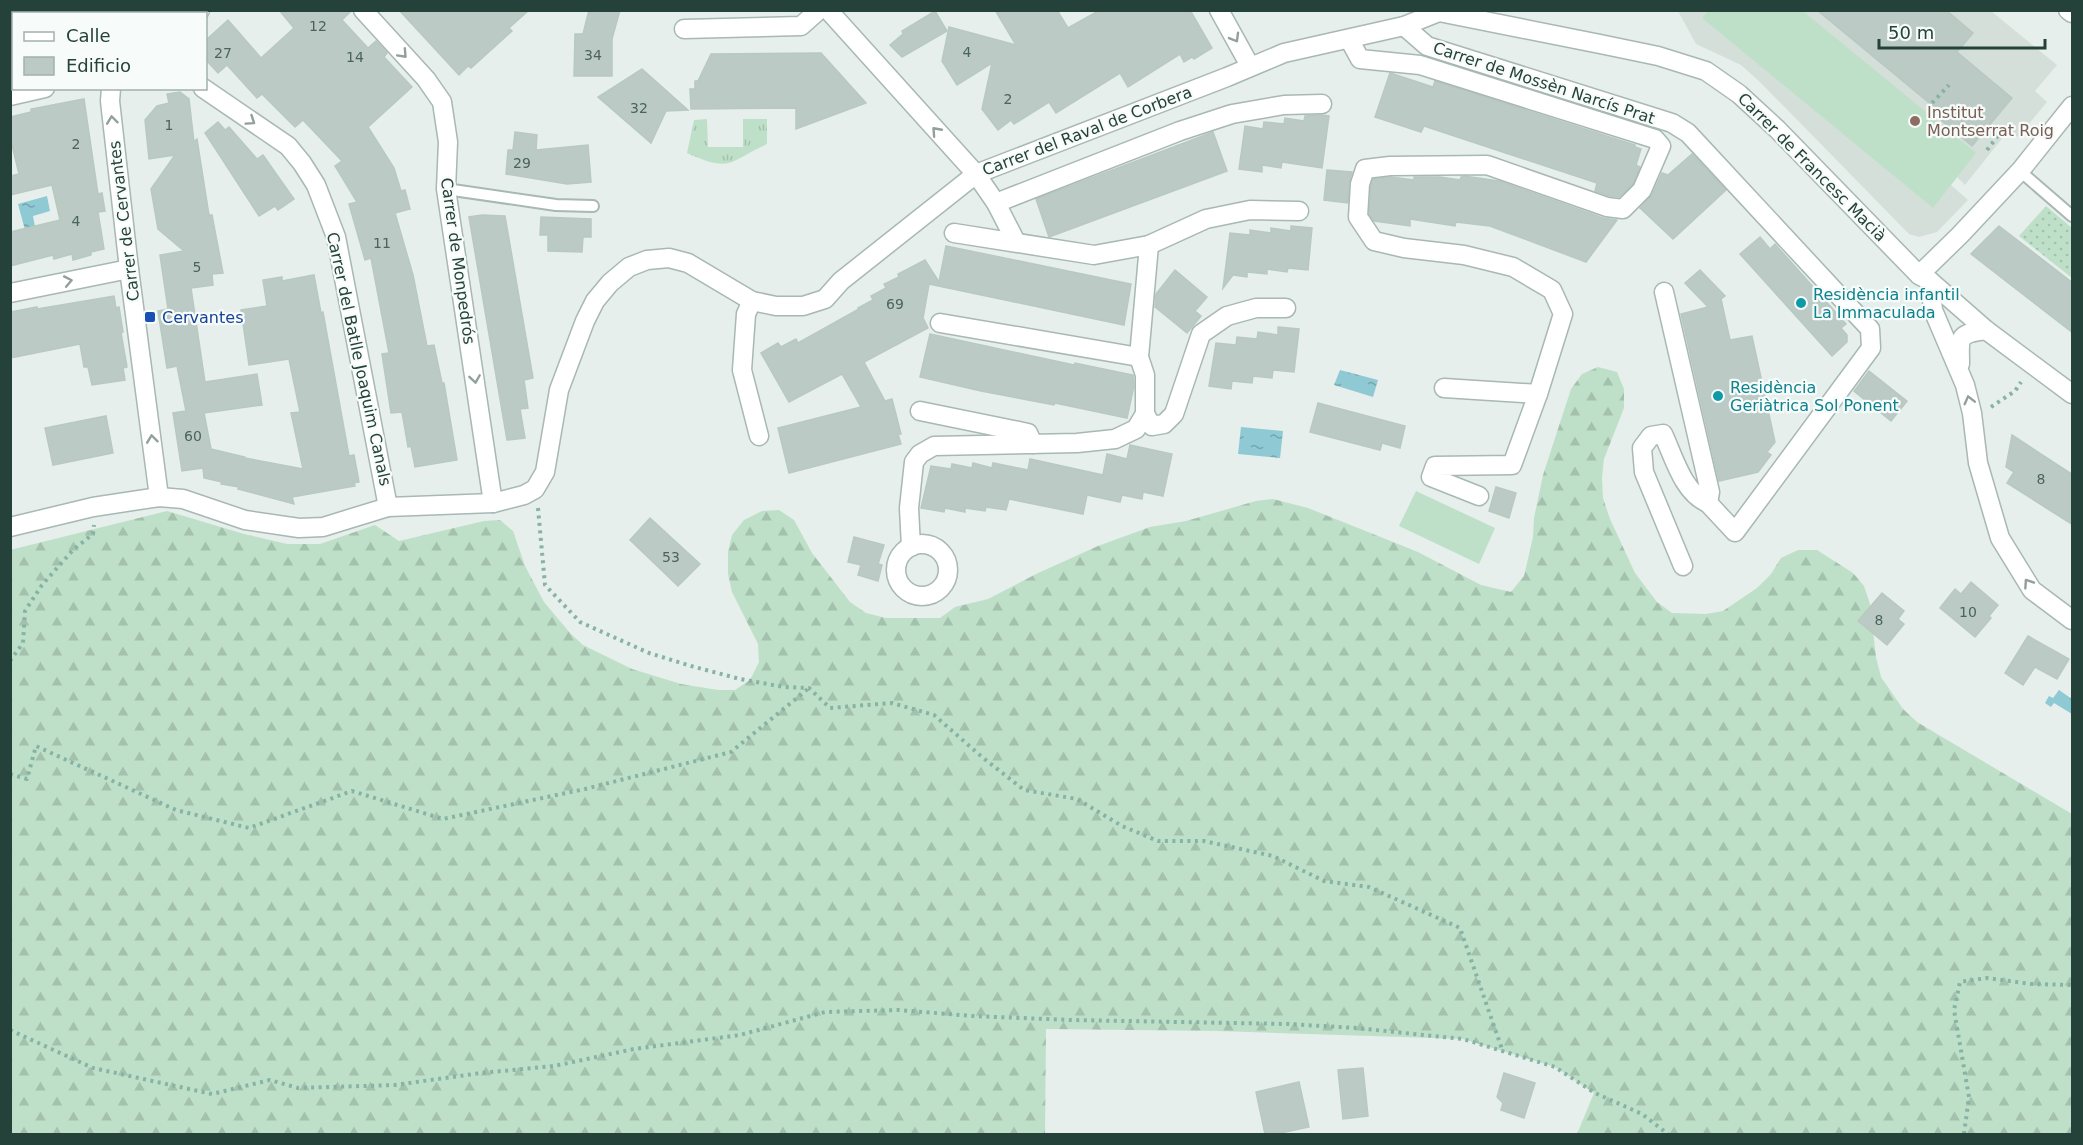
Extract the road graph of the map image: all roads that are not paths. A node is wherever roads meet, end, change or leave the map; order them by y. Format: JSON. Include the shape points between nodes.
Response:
{"nodes":[{"id":1,"x":363,"y":10,"type":"edge"},
{"id":2,"x":819,"y":10,"type":"edge"},
{"id":3,"x":828,"y":10,"type":"edge"},
{"id":4,"x":1219,"y":10,"type":"edge"},
{"id":5,"x":2068,"y":10,"type":"edge"},
{"id":6,"x":1439,"y":11,"type":"edge"},
{"id":7,"x":2073,"y":13,"type":"edge"},
{"id":8,"x":1404,"y":27,"type":"junction"},
{"id":9,"x":684,"y":29,"type":"dead end"},
{"id":10,"x":1349,"y":39,"type":"junction"},
{"id":11,"x":1250,"y":66,"type":"junction"},
{"id":12,"x":36,"y":90,"type":"edge"},
{"id":13,"x":111,"y":90,"type":"edge"},
{"id":14,"x":206,"y":90,"type":"edge"},
{"id":15,"x":10,"y":96,"type":"edge"},
{"id":16,"x":1322,"y":104,"type":"dead end"},
{"id":17,"x":2073,"y":106,"type":"edge"},
{"id":18,"x":2020,"y":171,"type":"junction"},
{"id":19,"x":976,"y":174,"type":"junction"},
{"id":20,"x":446,"y":189,"type":"junction"},
{"id":21,"x":996,"y":203,"type":"junction"},
{"id":22,"x":593,"y":206,"type":"dead end"},
{"id":23,"x":1299,"y":211,"type":"dead end"},
{"id":24,"x":2073,"y":216,"type":"edge"},
{"id":25,"x":954,"y":233,"type":"dead end"},
{"id":26,"x":1016,"y":242,"type":"junction"},
{"id":27,"x":1149,"y":245,"type":"junction"},
{"id":28,"x":129,"y":268,"type":"junction"},
{"id":29,"x":1924,"y":278,"type":"junction"},
{"id":30,"x":1664,"y":292,"type":"dead end"},
{"id":31,"x":10,"y":293,"type":"edge"},
{"id":32,"x":752,"y":302,"type":"junction"},
{"id":33,"x":1286,"y":308,"type":"dead end"},
{"id":34,"x":940,"y":322,"type":"dead end"},
{"id":35,"x":1986,"y":330,"type":"junction"},
{"id":36,"x":1139,"y":357,"type":"junction"},
{"id":37,"x":1960,"y":369,"type":"junction"},
{"id":38,"x":1444,"y":388,"type":"dead end"},
{"id":39,"x":1538,"y":394,"type":"junction"},
{"id":40,"x":2073,"y":394,"type":"edge"},
{"id":41,"x":920,"y":411,"type":"dead end"},
{"id":42,"x":1145,"y":414,"type":"junction"},
{"id":43,"x":759,"y":436,"type":"dead end"},
{"id":44,"x":1033,"y":444,"type":"junction"},
{"id":45,"x":159,"y":496,"type":"junction"},
{"id":46,"x":1479,"y":496,"type":"dead end"},
{"id":47,"x":493,"y":503,"type":"junction"},
{"id":48,"x":1708,"y":503,"type":"junction"},
{"id":49,"x":388,"y":507,"type":"junction"},
{"id":50,"x":10,"y":527,"type":"edge"},
{"id":51,"x":911,"y":547,"type":"junction"},
{"id":52,"x":1683,"y":566,"type":"dead end"},
{"id":53,"x":2073,"y":620,"type":"edge"}],
"edges":[{"from":1,"to":20,"type":"street","name":"Carrer de Monpedrós","one_way":true,"via":[[442,102],[448,142]]},
{"from":2,"to":9,"type":"street","via":[[801,27]]},
{"from":19,"to":3,"type":"street","one_way":true},
{"from":4,"to":11,"type":"street","one_way":true},
{"from":5,"to":7,"type":"street"},
{"from":6,"to":8,"type":"street","name":"Carrer del Raval de Corbera"},
{"from":6,"to":29,"type":"street","name":"Carrer de Francesc Macià","via":[[1658,56],[1706,71],[1769,122]]},
{"from":8,"to":10,"type":"street","name":"Carrer del Raval de Corbera"},
{"from":8,"to":48,"type":"street","name":"Carrer de Mossèn Narcís Prat","via":[[1428,46],[1672,123],[1688,133],[1870,329],[1871,348],[1736,532]]},
{"from":10,"to":11,"type":"street","name":"Carrer del Raval de Corbera","via":[[1299,48]]},
{"from":10,"to":39,"type":"street","via":[[1360,59],[1420,65],[1655,139],[1661,146],[1642,190],[1623,209],[1486,165],[1365,169],[1358,218],[1374,241],[1513,267],[1552,290],[1563,314]]},
{"from":11,"to":19,"type":"street","name":"Carrer del Raval de Corbera"},
{"from":12,"to":15,"type":"street"},
{"from":28,"to":13,"type":"street","name":"Carrer de Cervantes","one_way":true},
{"from":14,"to":49,"type":"street","name":"Carrer del Batlle Joaquim Canals","one_way":true,"via":[[288,146],[316,185],[336,237]]},
{"from":16,"to":21,"type":"street","via":[[1284,105],[1232,114]]},
{"from":17,"to":18,"type":"street"},
{"from":18,"to":24,"type":"lane"},
{"from":18,"to":29,"type":"street"},
{"from":19,"to":21,"type":"street"},
{"from":19,"to":32,"type":"street","name":"Carrer del Raval de Corbera","via":[[825,298],[803,306]]},
{"from":20,"to":22,"type":"lane","via":[[556,205]]},
{"from":20,"to":47,"type":"street","name":"Carrer de Monpedrós","one_way":true},
{"from":21,"to":26,"type":"street"},
{"from":23,"to":27,"type":"street","via":[[1250,210],[1206,219]]},
{"from":25,"to":26,"type":"street"},
{"from":26,"to":27,"type":"street","via":[[1094,255]]},
{"from":27,"to":36,"type":"street"},
{"from":31,"to":28,"type":"street","one_way":true},
{"from":45,"to":28,"type":"street","name":"Carrer de Cervantes","one_way":true},
{"from":29,"to":35,"type":"street","name":"Carrer de Francesc Macià"},
{"from":29,"to":37,"type":"street","via":[[1940,328]]},
{"from":30,"to":48,"type":"street","via":[[1710,492]]},
{"from":32,"to":43,"type":"street","via":[[746,314],[742,370]]},
{"from":32,"to":47,"type":"street","name":"Carrer del Raval de Corbera","via":[[688,263],[669,258],[629,267],[595,301],[585,321],[559,390],[545,472],[535,489]]},
{"from":33,"to":42,"type":"street","via":[[1256,308],[1227,316],[1201,334],[1174,414],[1164,424],[1152,426]]},
{"from":34,"to":36,"type":"street"},
{"from":35,"to":37,"type":"street","via":[[1964,335],[1959,343]]},
{"from":35,"to":40,"type":"street","name":"Carrer de Francesc Macià"},
{"from":36,"to":42,"type":"street","via":[[1145,375]]},
{"from":53,"to":37,"type":"street","one_way":true,"via":[[2032,590],[2000,538],[1978,463],[1972,412]]},
{"from":38,"to":39,"type":"street"},
{"from":39,"to":46,"type":"street","via":[[1512,465],[1435,466],[1431,477]]},
{"from":41,"to":44,"type":"street","via":[[1028,433]]},
{"from":42,"to":44,"type":"street","via":[[1136,429],[1115,439]]},
{"from":44,"to":51,"type":"street","via":[[934,446],[920,454],[914,462],[910,496]]},
{"from":45,"to":49,"type":"street","via":[[183,499],[244,520],[298,528],[323,527]]},
{"from":45,"to":50,"type":"street"},
{"from":47,"to":49,"type":"street"},
{"from":48,"to":52,"type":"street","via":[[1688,488],[1663,434],[1651,436],[1642,448],[1644,472]]},
{"from":51,"to":51,"type":"street","via":[[935,548],[956,573],[937,592],[912,595],[896,576],[896,567]]}]}
